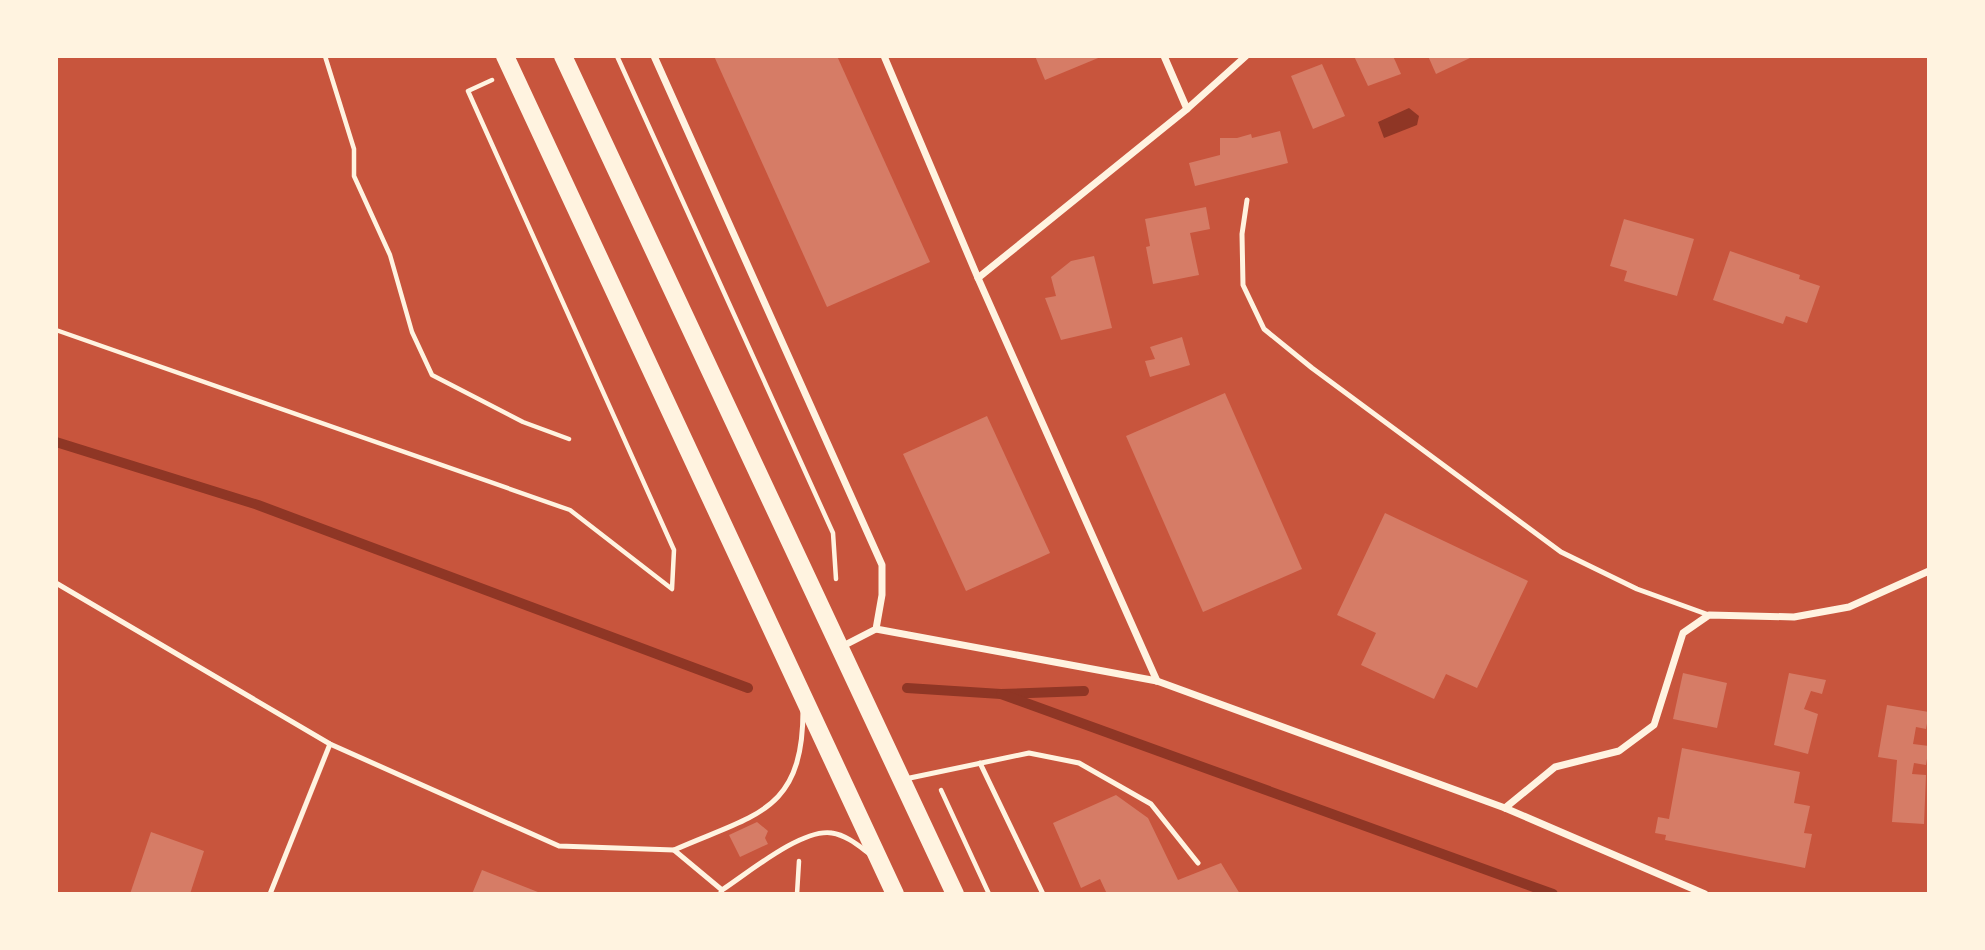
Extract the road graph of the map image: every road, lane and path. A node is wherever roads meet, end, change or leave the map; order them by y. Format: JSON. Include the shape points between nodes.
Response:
{"nodes":[{"id":1,"x":325,"y":56,"type":"edge"},
{"id":2,"x":505,"y":56,"type":"edge"},
{"id":3,"x":563,"y":56,"type":"edge"},
{"id":4,"x":617,"y":56,"type":"edge"},
{"id":5,"x":654,"y":56,"type":"edge"},
{"id":6,"x":884,"y":56,"type":"edge"},
{"id":7,"x":1164,"y":56,"type":"edge"},
{"id":8,"x":1246,"y":56,"type":"edge"},
{"id":9,"x":493,"y":79,"type":"dead end"},
{"id":10,"x":1187,"y":109,"type":"junction"},
{"id":11,"x":1247,"y":200,"type":"dead end"},
{"id":12,"x":978,"y":278,"type":"junction"},
{"id":13,"x":56,"y":330,"type":"edge"},
{"id":14,"x":569,"y":439,"type":"dead end"},
{"id":15,"x":1929,"y":571,"type":"edge"},
{"id":16,"x":56,"y":583,"type":"edge"},
{"id":17,"x":836,"y":584,"type":"dead end"},
{"id":18,"x":1709,"y":615,"type":"junction"},
{"id":19,"x":876,"y":628,"type":"junction"},
{"id":20,"x":840,"y":648,"type":"junction"},
{"id":21,"x":1157,"y":681,"type":"junction"},
{"id":22,"x":803,"y":697,"type":"junction"},
{"id":23,"x":330,"y":744,"type":"junction"},
{"id":24,"x":981,"y":764,"type":"junction"},
{"id":25,"x":933,"y":773,"type":"junction"},
{"id":26,"x":902,"y":779,"type":"junction"},
{"id":27,"x":1506,"y":808,"type":"junction"},
{"id":28,"x":800,"y":839,"type":"junction"},
{"id":29,"x":674,"y":850,"type":"junction"},
{"id":30,"x":879,"y":860,"type":"junction"},
{"id":31,"x":1198,"y":863,"type":"dead end"},
{"id":32,"x":721,"y":892,"type":"edge"},
{"id":33,"x":270,"y":894,"type":"edge"},
{"id":34,"x":797,"y":894,"type":"edge"},
{"id":35,"x":895,"y":894,"type":"edge"},
{"id":36,"x":955,"y":894,"type":"edge"},
{"id":37,"x":989,"y":894,"type":"edge"},
{"id":38,"x":1043,"y":894,"type":"edge"},
{"id":39,"x":1705,"y":894,"type":"edge"}],
"edges":[{"from":1,"to":14,"type":"path","via":[[354,149],[354,176],[390,255],[412,332],[432,375],[523,422]]},
{"from":2,"to":22,"type":"main road"},
{"from":3,"to":20,"type":"main road"},
{"from":4,"to":17,"type":"path","via":[[833,533]]},
{"from":5,"to":19,"type":"street","via":[[882,565]]},
{"from":6,"to":12,"type":"street"},
{"from":7,"to":10,"type":"street"},
{"from":8,"to":10,"type":"street"},
{"from":9,"to":13,"type":"path","via":[[468,91],[674,550],[672,589],[570,510]]},
{"from":10,"to":12,"type":"street"},
{"from":11,"to":18,"type":"lane","via":[[1243,285],[1264,329],[1561,552],[1637,589]]},
{"from":12,"to":21,"type":"street"},
{"from":15,"to":18,"type":"street","via":[[1849,607],[1794,617]]},
{"from":16,"to":23,"type":"lane"},
{"from":18,"to":27,"type":"street","via":[[1683,633],[1654,725],[1619,751],[1555,766]]},
{"from":19,"to":20,"type":"street"},
{"from":19,"to":21,"type":"street"},
{"from":20,"to":26,"type":"main road"},
{"from":21,"to":27,"type":"street"},
{"from":22,"to":29,"type":"lane","via":[[802,750],[783,794],[768,808]]},
{"from":22,"to":30,"type":"main road"},
{"from":23,"to":29,"type":"lane","via":[[559,846]]},
{"from":23,"to":33,"type":"lane"},
{"from":24,"to":25,"type":"lane"},
{"from":24,"to":31,"type":"lane","via":[[1029,753],[1079,764],[1151,804]]},
{"from":24,"to":38,"type":"lane"},
{"from":25,"to":26,"type":"lane"},
{"from":25,"to":37,"type":"path"},
{"from":26,"to":36,"type":"main road"},
{"from":27,"to":39,"type":"street"},
{"from":28,"to":30,"type":"lane","via":[[831,832]]},
{"from":28,"to":32,"type":"lane"},
{"from":28,"to":34,"type":"path"},
{"from":29,"to":32,"type":"lane"},
{"from":30,"to":35,"type":"main road"}]}
